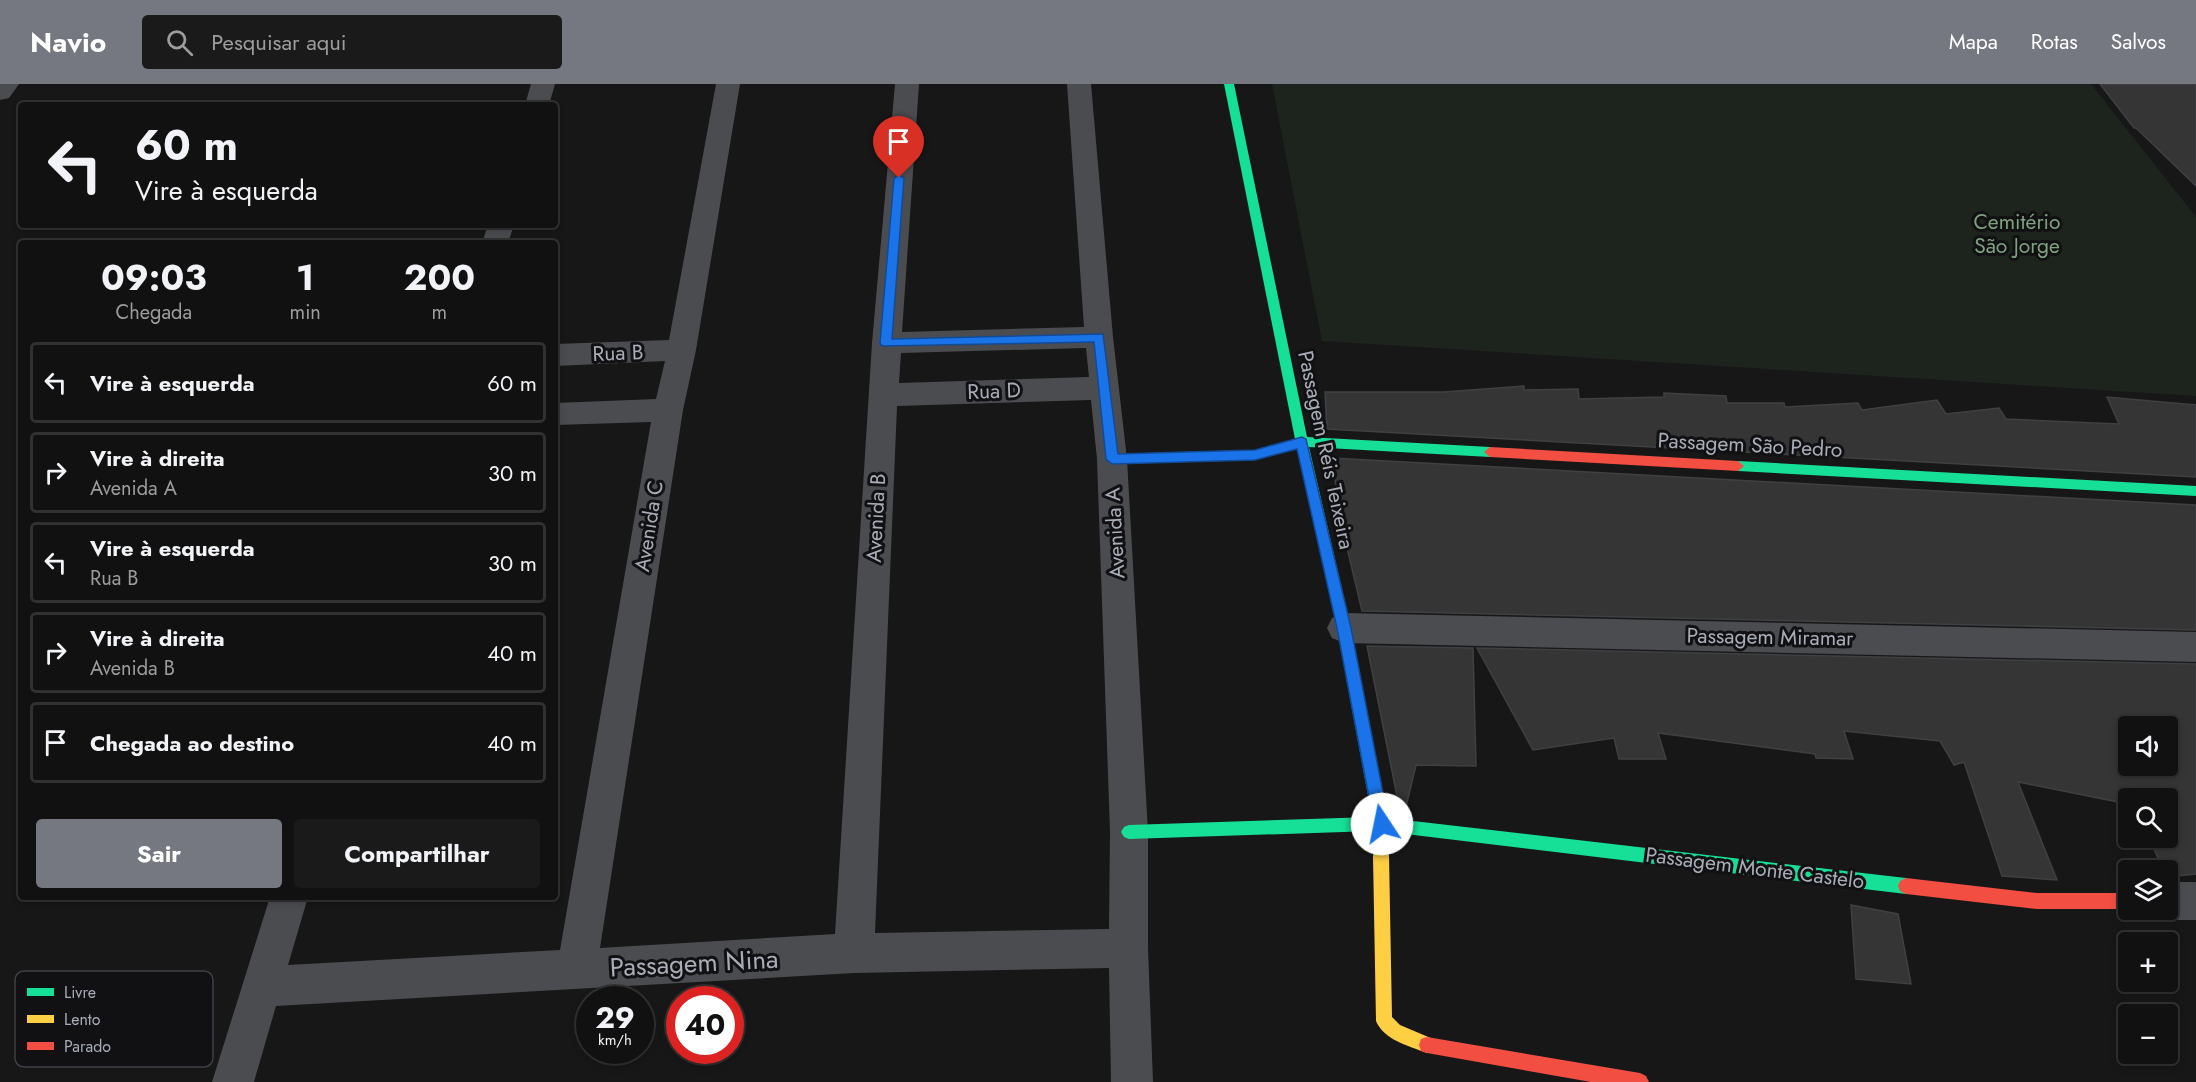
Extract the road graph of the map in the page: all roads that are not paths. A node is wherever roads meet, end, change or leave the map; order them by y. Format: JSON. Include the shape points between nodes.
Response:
{"nodes":[{"id":1,"x":7,"y":84,"type":"edge"},
{"id":2,"x":543,"y":84,"type":"edge"},
{"id":3,"x":728,"y":84,"type":"edge"},
{"id":4,"x":906,"y":84,"type":"edge"},
{"id":5,"x":1079,"y":84,"type":"edge"},
{"id":6,"x":1229,"y":84,"type":"edge"},
{"id":7,"x":0,"y":93,"type":"edge"},
{"id":8,"x":538,"y":102,"type":"edge"},
{"id":9,"x":1099,"y":337,"type":"junction"},
{"id":10,"x":886,"y":343,"type":"junction"},
{"id":11,"x":682,"y":350,"type":"junction"},
{"id":12,"x":558,"y":355,"type":"edge"},
{"id":13,"x":1105,"y":388,"type":"junction"},
{"id":14,"x":883,"y":395,"type":"junction"},
{"id":15,"x":668,"y":410,"type":"junction"},
{"id":16,"x":558,"y":414,"type":"edge"},
{"id":17,"x":1302,"y":442,"type":"junction"},
{"id":18,"x":1112,"y":459,"type":"junction"},
{"id":19,"x":2196,"y":491,"type":"edge"},
{"id":20,"x":1344,"y":628,"type":"junction"},
{"id":21,"x":2196,"y":646,"type":"edge"},
{"id":22,"x":1382,"y":824,"type":"junction"},
{"id":23,"x":1129,"y":832,"type":"junction"},
{"id":24,"x":288,"y":900,"type":"edge"},
{"id":25,"x":2118,"y":901,"type":"edge"},
{"id":26,"x":2178,"y":901,"type":"edge"},
{"id":27,"x":2196,"y":901,"type":"edge"},
{"id":28,"x":1128,"y":948,"type":"junction"},
{"id":29,"x":854,"y":953,"type":"junction"},
{"id":30,"x":577,"y":969,"type":"junction"},
{"id":31,"x":260,"y":987,"type":"junction"},
{"id":32,"x":233,"y":1082,"type":"edge"},
{"id":33,"x":1132,"y":1082,"type":"edge"},
{"id":34,"x":1640,"y":1082,"type":"edge"}],
"edges":[{"from":1,"to":7,"type":"street"},
{"from":2,"to":8,"type":"street"},
{"from":3,"to":11,"type":"street","name":"Avenida C"},
{"from":4,"to":10,"type":"street","name":"Avenida B"},
{"from":5,"to":9,"type":"street","name":"Avenida A"},
{"from":6,"to":17,"type":"street","name":"Passagem Réis Teixeira"},
{"from":9,"to":10,"type":"street"},
{"from":9,"to":13,"type":"street","name":"Avenida A"},
{"from":10,"to":14,"type":"street","name":"Avenida B"},
{"from":11,"to":12,"type":"street","name":"Rua B"},
{"from":11,"to":15,"type":"street","name":"Avenida C"},
{"from":13,"to":14,"type":"street","name":"Rua D"},
{"from":13,"to":18,"type":"street","name":"Avenida A"},
{"from":14,"to":29,"type":"street","name":"Avenida B"},
{"from":15,"to":16,"type":"street"},
{"from":15,"to":30,"type":"street","name":"Avenida C"},
{"from":17,"to":18,"type":"street","name":"Passagem São Pedro","via":[[1255,455]]},
{"from":17,"to":19,"type":"street","name":"Passagem São Pedro"},
{"from":17,"to":20,"type":"street","name":"Passagem Réis Teixeira"},
{"from":18,"to":23,"type":"street","name":"Avenida A"},
{"from":20,"to":21,"type":"street","name":"Passagem Miramar"},
{"from":20,"to":22,"type":"street","name":"Passagem Réis Teixeira"},
{"from":22,"to":23,"type":"street","name":"Passagem Monte Castelo"},
{"from":22,"to":25,"type":"street","name":"Passagem Monte Castelo","via":[[2037,901]]},
{"from":22,"to":34,"type":"street","name":"Passagem Réis Teixeira","via":[[1384,1021],[1394,1031],[1422,1044]]},
{"from":23,"to":28,"type":"street","name":"Avenida A"},
{"from":24,"to":31,"type":"street"},
{"from":26,"to":27,"type":"street"},
{"from":28,"to":29,"type":"street","name":"Passagem Nina"},
{"from":28,"to":33,"type":"street","name":"Avenida A"},
{"from":29,"to":30,"type":"street","name":"Passagem Nina"},
{"from":30,"to":31,"type":"street","name":"Passagem Nina"},
{"from":31,"to":32,"type":"street"}]}
